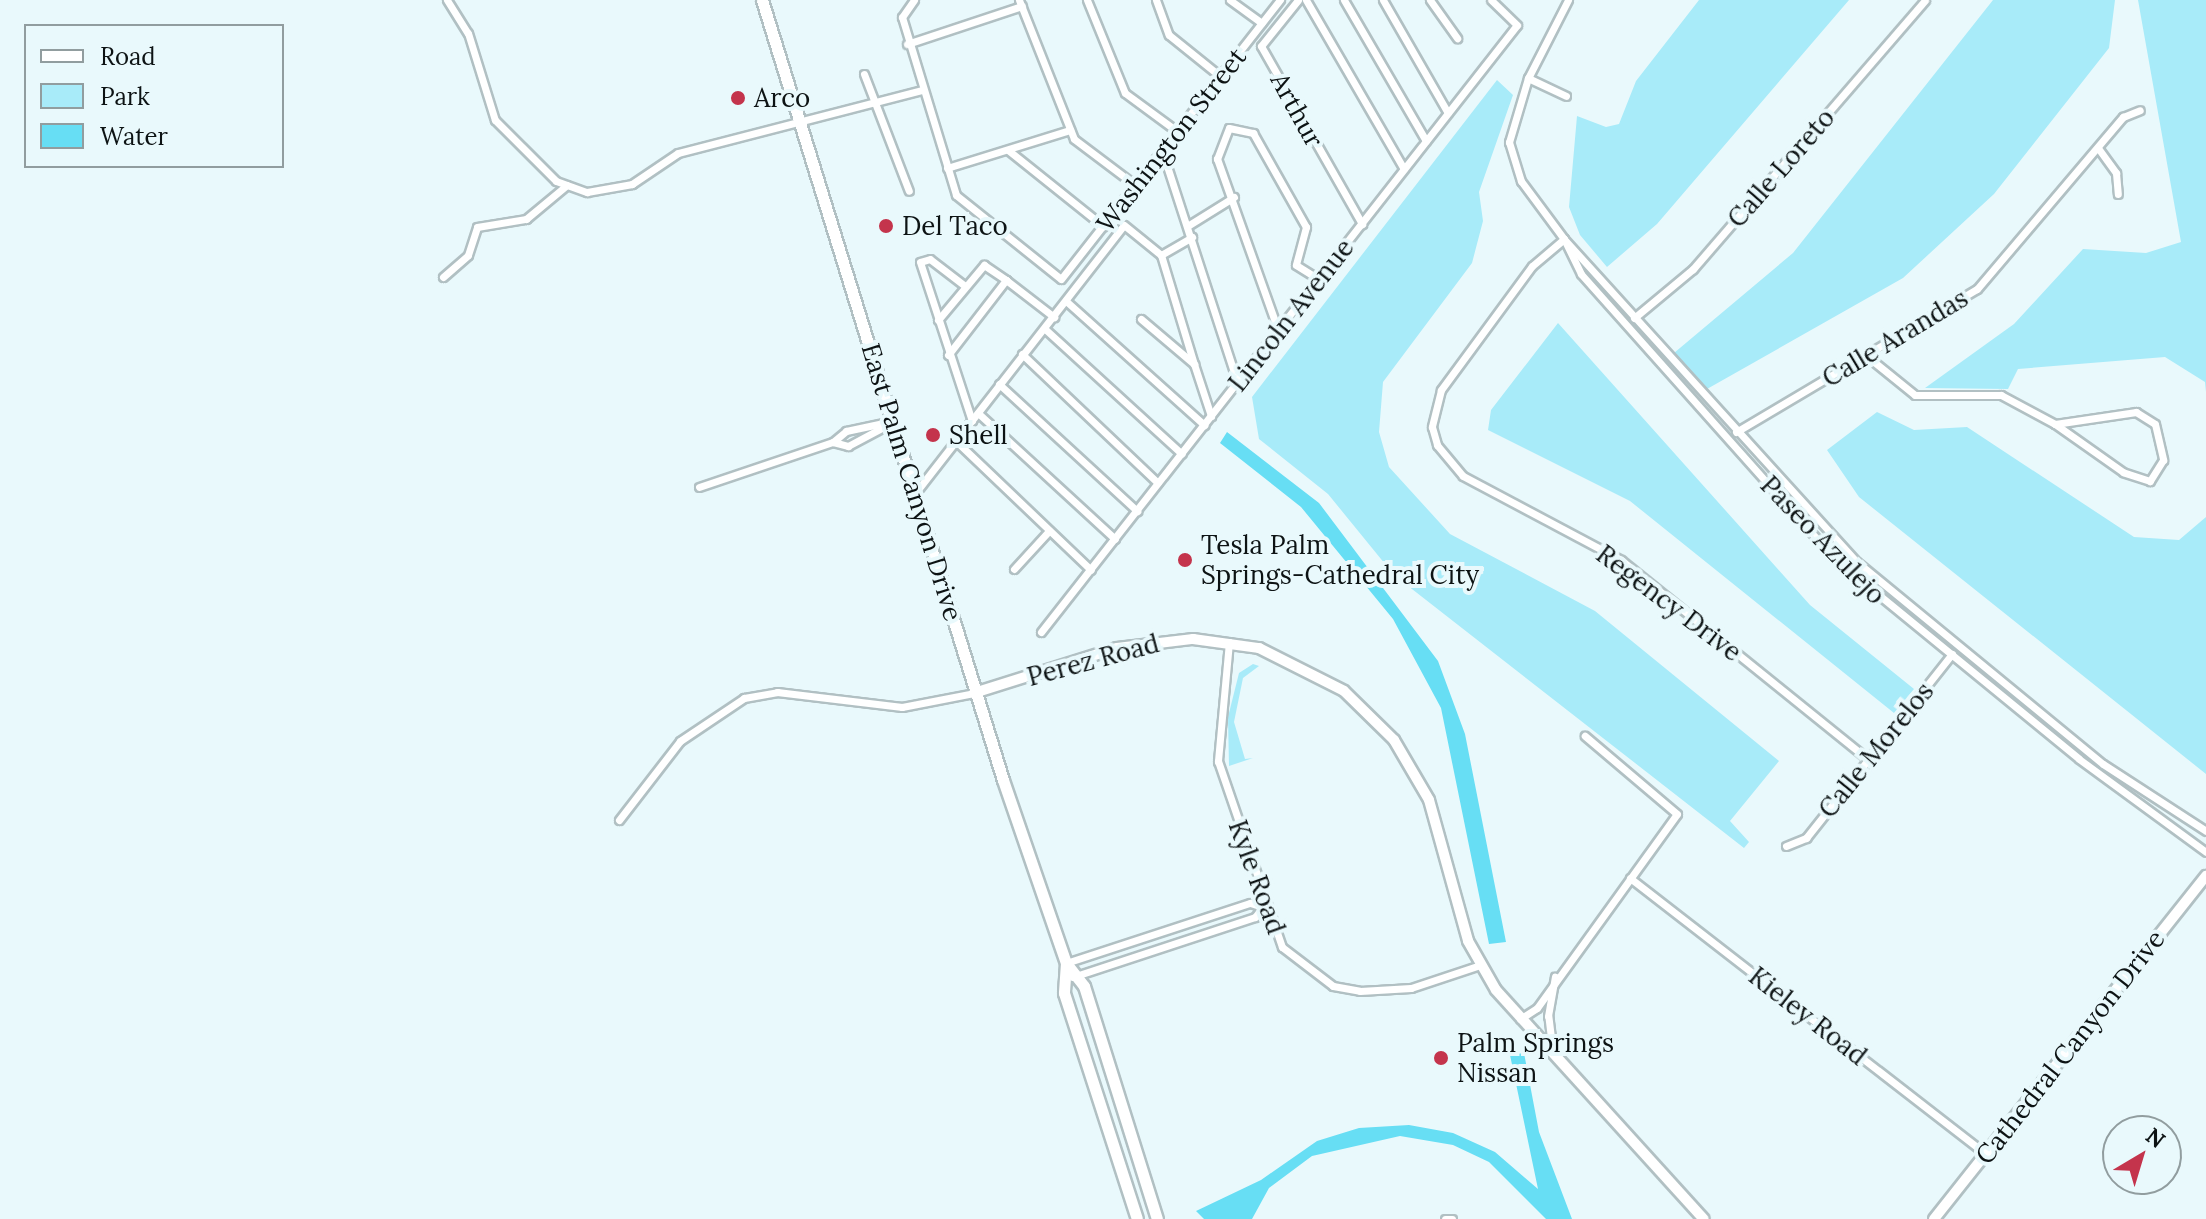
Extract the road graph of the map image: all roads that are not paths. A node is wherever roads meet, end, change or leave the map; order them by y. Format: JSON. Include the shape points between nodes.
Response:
{"nodes":[{"id":1,"x":447,"y":0,"type":"edge"},
{"id":2,"x":762,"y":0,"type":"edge"},
{"id":3,"x":914,"y":0,"type":"edge"},
{"id":4,"x":1087,"y":0,"type":"edge"},
{"id":5,"x":1156,"y":0,"type":"edge"},
{"id":6,"x":1230,"y":0,"type":"edge"},
{"id":7,"x":1280,"y":0,"type":"edge"},
{"id":8,"x":1298,"y":0,"type":"edge"},
{"id":9,"x":1306,"y":0,"type":"edge"},
{"id":10,"x":1344,"y":0,"type":"edge"},
{"id":11,"x":1383,"y":0,"type":"edge"},
{"id":12,"x":1430,"y":0,"type":"edge"},
{"id":13,"x":1491,"y":0,"type":"edge"},
{"id":14,"x":1568,"y":0,"type":"edge"},
{"id":15,"x":1925,"y":0,"type":"edge"},
{"id":16,"x":1020,"y":3,"type":"edge"},
{"id":17,"x":1262,"y":23,"type":"junction"},
{"id":18,"x":1457,"y":38,"type":"dead end"},
{"id":19,"x":907,"y":44,"type":"junction"},
{"id":20,"x":864,"y":74,"type":"dead end"},
{"id":21,"x":1221,"y":77,"type":"junction"},
{"id":22,"x":1528,"y":78,"type":"junction"},
{"id":23,"x":921,"y":90,"type":"junction"},
{"id":24,"x":1566,"y":96,"type":"dead end"},
{"id":25,"x":874,"y":104,"type":"junction"},
{"id":26,"x":2140,"y":110,"type":"dead end"},
{"id":27,"x":1448,"y":113,"type":"junction"},
{"id":28,"x":800,"y":124,"type":"junction"},
{"id":29,"x":1070,"y":130,"type":"junction"},
{"id":30,"x":1178,"y":132,"type":"junction"},
{"id":31,"x":1426,"y":141,"type":"junction"},
{"id":32,"x":2098,"y":148,"type":"junction"},
{"id":33,"x":1008,"y":150,"type":"junction"},
{"id":34,"x":1167,"y":166,"type":"dead end"},
{"id":35,"x":947,"y":168,"type":"junction"},
{"id":36,"x":1404,"y":169,"type":"junction"},
{"id":37,"x":567,"y":185,"type":"junction"},
{"id":38,"x":1135,"y":185,"type":"junction"},
{"id":39,"x":909,"y":191,"type":"dead end"},
{"id":40,"x":2118,"y":194,"type":"dead end"},
{"id":41,"x":1234,"y":197,"type":"junction"},
{"id":42,"x":1362,"y":224,"type":"junction"},
{"id":43,"x":1189,"y":225,"type":"junction"},
{"id":44,"x":1103,"y":226,"type":"junction"},
{"id":45,"x":1192,"y":237,"type":"junction"},
{"id":46,"x":1564,"y":239,"type":"junction"},
{"id":47,"x":1161,"y":255,"type":"junction"},
{"id":48,"x":443,"y":277,"type":"dead end"},
{"id":49,"x":1318,"y":279,"type":"junction"},
{"id":50,"x":1006,"y":280,"type":"junction"},
{"id":51,"x":965,"y":286,"type":"junction"},
{"id":52,"x":1066,"y":301,"type":"junction"},
{"id":53,"x":1054,"y":317,"type":"junction"},
{"id":54,"x":1635,"y":317,"type":"junction"},
{"id":55,"x":1141,"y":319,"type":"dead end"},
{"id":56,"x":938,"y":320,"type":"junction"},
{"id":57,"x":1626,"y":324,"type":"junction"},
{"id":58,"x":1045,"y":329,"type":"junction"},
{"id":59,"x":1278,"y":330,"type":"junction"},
{"id":60,"x":1022,"y":354,"type":"junction"},
{"id":61,"x":948,"y":355,"type":"junction"},
{"id":62,"x":1868,"y":357,"type":"junction"},
{"id":63,"x":1194,"y":364,"type":"junction"},
{"id":64,"x":999,"y":384,"type":"junction"},
{"id":65,"x":1238,"y":384,"type":"junction"},
{"id":66,"x":978,"y":413,"type":"junction"},
{"id":67,"x":1211,"y":416,"type":"junction"},
{"id":68,"x":893,"y":421,"type":"junction"},
{"id":69,"x":972,"y":421,"type":"junction"},
{"id":70,"x":2055,"y":424,"type":"junction"},
{"id":71,"x":1204,"y":425,"type":"junction"},
{"id":72,"x":1737,"y":431,"type":"junction"},
{"id":73,"x":1727,"y":437,"type":"junction"},
{"id":74,"x":833,"y":442,"type":"junction"},
{"id":75,"x":957,"y":442,"type":"junction"},
{"id":76,"x":1182,"y":454,"type":"junction"},
{"id":77,"x":1158,"y":483,"type":"junction"},
{"id":78,"x":699,"y":487,"type":"dead end"},
{"id":79,"x":916,"y":492,"type":"junction"},
{"id":80,"x":1137,"y":511,"type":"junction"},
{"id":81,"x":1049,"y":531,"type":"junction"},
{"id":82,"x":1115,"y":539,"type":"junction"},
{"id":83,"x":1014,"y":569,"type":"dead end"},
{"id":84,"x":1091,"y":570,"type":"junction"},
{"id":85,"x":1041,"y":632,"type":"dead end"},
{"id":86,"x":1229,"y":642,"type":"junction"},
{"id":87,"x":1958,"y":646,"type":"junction"},
{"id":88,"x":1951,"y":655,"type":"junction"},
{"id":89,"x":974,"y":693,"type":"junction"},
{"id":90,"x":1585,"y":736,"type":"dead end"},
{"id":91,"x":1868,"y":759,"type":"junction"},
{"id":92,"x":619,"y":820,"type":"dead end"},
{"id":93,"x":2206,"y":831,"type":"edge"},
{"id":94,"x":1786,"y":846,"type":"dead end"},
{"id":95,"x":2206,"y":852,"type":"edge"},
{"id":96,"x":2206,"y":876,"type":"edge"},
{"id":97,"x":1630,"y":878,"type":"junction"},
{"id":98,"x":1263,"y":907,"type":"junction"},
{"id":99,"x":1066,"y":963,"type":"junction"},
{"id":100,"x":1480,"y":965,"type":"junction"},
{"id":101,"x":1555,"y":974,"type":"junction"},
{"id":102,"x":1076,"y":976,"type":"junction"},
{"id":103,"x":1064,"y":980,"type":"junction"},
{"id":104,"x":1518,"y":1021,"type":"junction"},
{"id":105,"x":1553,"y":1059,"type":"junction"},
{"id":106,"x":1986,"y":1154,"type":"junction"},
{"id":107,"x":1137,"y":1219,"type":"edge"},
{"id":108,"x":1157,"y":1219,"type":"edge"},
{"id":109,"x":1445,"y":1219,"type":"edge"},
{"id":110,"x":1452,"y":1219,"type":"edge"},
{"id":111,"x":1704,"y":1219,"type":"edge"},
{"id":112,"x":1934,"y":1219,"type":"edge"}],
"edges":[{"from":1,"to":37,"type":"street","via":[[468,33],[481,91],[519,151]]},
{"from":2,"to":28,"type":"main road","name":"East Palm Canyon Drive"},
{"from":3,"to":19,"type":"street","via":[[902,17]]},
{"from":4,"to":30,"type":"street","via":[[1125,93]]},
{"from":5,"to":21,"type":"street","via":[[1169,35]]},
{"from":6,"to":17,"type":"street"},
{"from":7,"to":17,"type":"street","name":"Washington Street"},
{"from":8,"to":42,"type":"street","name":"Arthur","via":[[1261,46]]},
{"from":9,"to":36,"type":"street"},
{"from":10,"to":31,"type":"street"},
{"from":11,"to":27,"type":"street"},
{"from":12,"to":18,"type":"street"},
{"from":13,"to":27,"type":"street","name":"Lincoln Avenue","via":[[1517,25]]},
{"from":14,"to":22,"type":"street"},
{"from":15,"to":54,"type":"street","name":"Calle Loreto","via":[[1693,269]]},
{"from":16,"to":19,"type":"street"},
{"from":16,"to":29,"type":"street"},
{"from":17,"to":21,"type":"street","name":"Washington Street"},
{"from":19,"to":23,"type":"street"},
{"from":20,"to":25,"type":"street"},
{"from":21,"to":30,"type":"street","name":"Washington Street"},
{"from":22,"to":24,"type":"street"},
{"from":22,"to":46,"type":"street","name":"Paseo Azulejo","via":[[1511,127],[1511,161]]},
{"from":23,"to":25,"type":"street"},
{"from":23,"to":35,"type":"street"},
{"from":25,"to":28,"type":"street"},
{"from":25,"to":39,"type":"street"},
{"from":26,"to":32,"type":"street","name":"Calle Arandas","via":[[2123,117]]},
{"from":27,"to":31,"type":"street","name":"Lincoln Avenue"},
{"from":28,"to":37,"type":"street","via":[[678,153],[612,190]]},
{"from":28,"to":68,"type":"main road","name":"East Palm Canyon Drive"},
{"from":29,"to":33,"type":"street"},
{"from":29,"to":38,"type":"street"},
{"from":30,"to":38,"type":"street","name":"Washington Street"},
{"from":31,"to":36,"type":"street","name":"Lincoln Avenue"},
{"from":32,"to":40,"type":"street","via":[[2116,173]]},
{"from":32,"to":62,"type":"street","name":"Calle Arandas","via":[[1977,289]]},
{"from":33,"to":35,"type":"street"},
{"from":33,"to":44,"type":"street"},
{"from":34,"to":43,"type":"street"},
{"from":35,"to":44,"type":"street","name":"Washington Street","via":[[956,195],[1061,279]]},
{"from":36,"to":42,"type":"street","name":"Lincoln Avenue"},
{"from":37,"to":48,"type":"street","via":[[526,219],[477,227],[468,255]]},
{"from":38,"to":44,"type":"street","name":"Washington Street"},
{"from":41,"to":43,"type":"street"},
{"from":41,"to":49,"type":"street","via":[[1217,159],[1222,137],[1237,125],[1253,133],[1306,227],[1296,265]]},
{"from":41,"to":59,"type":"street"},
{"from":42,"to":49,"type":"street","name":"Lincoln Avenue"},
{"from":43,"to":45,"type":"street"},
{"from":45,"to":47,"type":"street"},
{"from":45,"to":65,"type":"street"},
{"from":46,"to":54,"type":"street","name":"Paseo Azulejo"},
{"from":46,"to":57,"type":"street","name":"Paseo Azulejo","via":[[1581,274]]},
{"from":46,"to":91,"type":"street","name":"Regency Drive","via":[[1532,266],[1441,390],[1432,427],[1463,476],[1621,560]]},
{"from":47,"to":52,"type":"street","via":[[1124,225]]},
{"from":47,"to":63,"type":"street"},
{"from":49,"to":59,"type":"street","name":"Lincoln Avenue"},
{"from":50,"to":51,"type":"street","via":[[984,265]]},
{"from":50,"to":53,"type":"street"},
{"from":50,"to":61,"type":"street"},
{"from":51,"to":56,"type":"street"},
{"from":51,"to":56,"type":"street","via":[[930,259],[920,262]]},
{"from":52,"to":53,"type":"street"},
{"from":52,"to":71,"type":"street"},
{"from":53,"to":58,"type":"street"},
{"from":54,"to":57,"type":"street","name":"Calle Loreto"},
{"from":54,"to":72,"type":"street","name":"Paseo Azulejo"},
{"from":55,"to":63,"type":"street"},
{"from":56,"to":61,"type":"street"},
{"from":57,"to":73,"type":"street","name":"Paseo Azulejo"},
{"from":58,"to":60,"type":"street"},
{"from":58,"to":76,"type":"street"},
{"from":59,"to":65,"type":"street","name":"Lincoln Avenue"},
{"from":60,"to":64,"type":"street"},
{"from":60,"to":77,"type":"street"},
{"from":61,"to":69,"type":"street"},
{"from":62,"to":70,"type":"street","via":[[1915,395],[2001,395]]},
{"from":62,"to":72,"type":"street","name":"Calle Arandas"},
{"from":63,"to":67,"type":"street"},
{"from":64,"to":66,"type":"street"},
{"from":64,"to":80,"type":"street"},
{"from":65,"to":67,"type":"street","name":"Lincoln Avenue"},
{"from":66,"to":69,"type":"street"},
{"from":66,"to":82,"type":"street"},
{"from":67,"to":71,"type":"street","name":"Lincoln Avenue"},
{"from":68,"to":74,"type":"street","via":[[846,431]]},
{"from":68,"to":74,"type":"street","via":[[848,446]]},
{"from":68,"to":79,"type":"main road","name":"East Palm Canyon Drive"},
{"from":69,"to":75,"type":"street"},
{"from":70,"to":70,"type":"street","via":[[2137,480],[2159,472],[2149,415]]},
{"from":71,"to":76,"type":"street","name":"Lincoln Avenue"},
{"from":72,"to":73,"type":"street","name":"Calle Arandas"},
{"from":72,"to":87,"type":"street","name":"Paseo Azulejo","via":[[1857,562]]},
{"from":73,"to":88,"type":"street","name":"Paseo Azulejo","via":[[1835,559]]},
{"from":74,"to":78,"type":"street"},
{"from":75,"to":79,"type":"street"},
{"from":75,"to":81,"type":"street"},
{"from":76,"to":77,"type":"street","name":"Lincoln Avenue"},
{"from":77,"to":80,"type":"street","name":"Lincoln Avenue"},
{"from":79,"to":89,"type":"main road","name":"East Palm Canyon Drive"},
{"from":80,"to":82,"type":"street","name":"Lincoln Avenue"},
{"from":81,"to":83,"type":"street"},
{"from":81,"to":84,"type":"street"},
{"from":82,"to":84,"type":"street","name":"Lincoln Avenue"},
{"from":84,"to":85,"type":"street","name":"Lincoln Avenue"},
{"from":86,"to":89,"type":"main road","name":"Perez Road","via":[[1150,640]]},
{"from":86,"to":98,"type":"street","name":"Kyle Road","via":[[1215,742]]},
{"from":86,"to":100,"type":"main road","name":"Perez Road","via":[[1320,676],[1394,740],[1429,800]]},
{"from":87,"to":88,"type":"street","name":"Calle Morelos"},
{"from":87,"to":93,"type":"street","name":"Paseo Azulejo","via":[[2103,764]]},
{"from":88,"to":91,"type":"street","name":"Calle Morelos"},
{"from":88,"to":95,"type":"street","name":"Paseo Azulejo"},
{"from":89,"to":92,"type":"street","name":"Perez Road","via":[[902,707],[777,692],[744,698],[680,741]]},
{"from":89,"to":99,"type":"main road","name":"East Palm Canyon Drive"},
{"from":90,"to":97,"type":"street","via":[[1677,811]]},
{"from":91,"to":94,"type":"street","name":"Calle Morelos","via":[[1806,838]]},
{"from":96,"to":106,"type":"main road","name":"Cathedral Canyon Drive"},
{"from":97,"to":101,"type":"street"},
{"from":97,"to":106,"type":"street","name":"Kieley Road"},
{"from":98,"to":99,"type":"street","via":[[1250,903]]},
{"from":98,"to":100,"type":"street","name":"Kyle Road","via":[[1282,947],[1333,986],[1386,992]]},
{"from":98,"to":102,"type":"street","via":[[1255,917]]},
{"from":99,"to":102,"type":"main road","name":"East Palm Canyon Drive"},
{"from":99,"to":103,"type":"main road","name":"East Palm Canyon Drive"},
{"from":100,"to":104,"type":"main road","name":"Perez Road"},
{"from":101,"to":104,"type":"street","via":[[1537,1008]]},
{"from":101,"to":105,"type":"street","via":[[1548,1016]]},
{"from":102,"to":103,"type":"street"},
{"from":102,"to":108,"type":"main road","name":"East Palm Canyon Drive"},
{"from":103,"to":107,"type":"main road","name":"East Palm Canyon Drive"},
{"from":104,"to":105,"type":"main road","name":"Perez Road"},
{"from":105,"to":111,"type":"main road","name":"Perez Road"},
{"from":106,"to":112,"type":"main road","name":"Cathedral Canyon Drive"},
{"from":109,"to":110,"type":"street"}]}
